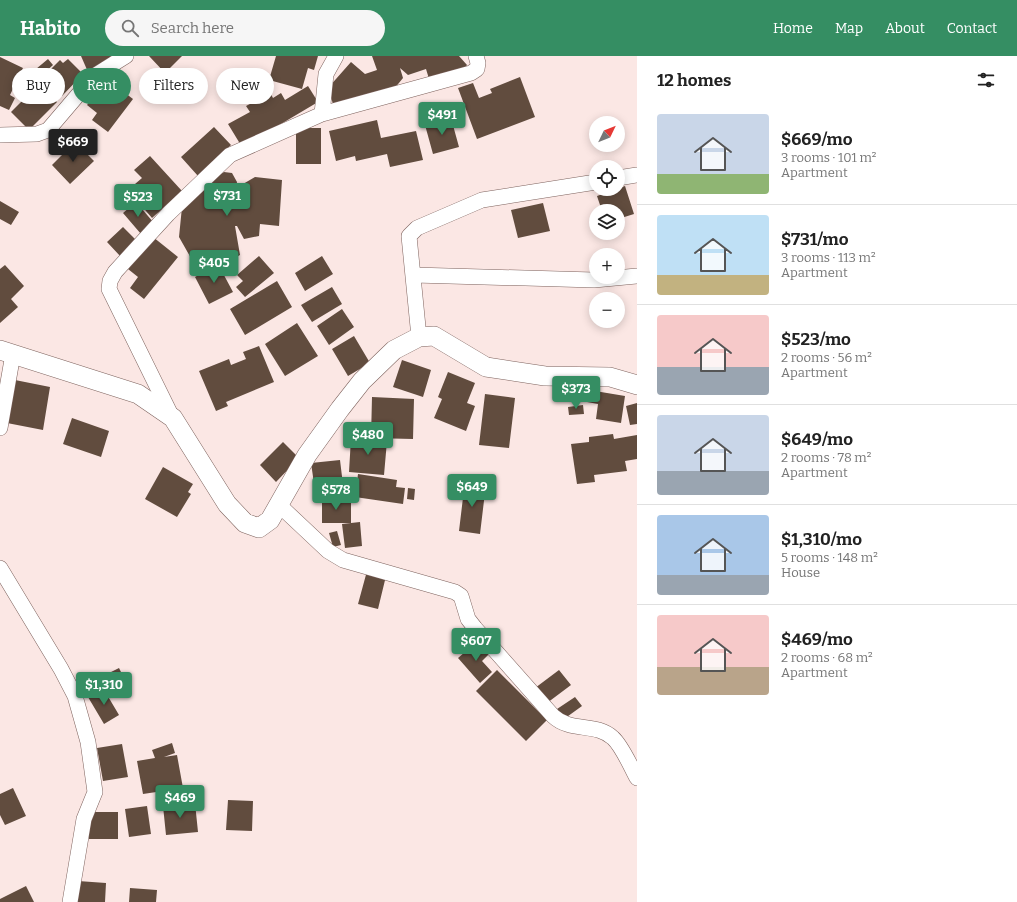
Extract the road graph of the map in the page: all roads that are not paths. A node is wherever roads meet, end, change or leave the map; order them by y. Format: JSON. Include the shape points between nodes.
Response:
{"nodes":[{"id":1,"x":126,"y":56,"type":"edge"},
{"id":2,"x":336,"y":56,"type":"edge"},
{"id":3,"x":476,"y":56,"type":"edge"},
{"id":4,"x":322,"y":114,"type":"junction"},
{"id":5,"x":0,"y":135,"type":"edge"},
{"id":6,"x":637,"y":175,"type":"edge"},
{"id":7,"x":625,"y":177,"type":"edge"},
{"id":8,"x":589,"y":183,"type":"edge"},
{"id":9,"x":414,"y":275,"type":"junction"},
{"id":10,"x":637,"y":276,"type":"edge"},
{"id":11,"x":418,"y":337,"type":"junction"},
{"id":12,"x":7,"y":352,"type":"edge"},
{"id":13,"x":637,"y":385,"type":"edge"},
{"id":14,"x":173,"y":418,"type":"junction"},
{"id":15,"x":0,"y":428,"type":"edge"},
{"id":16,"x":278,"y":504,"type":"junction"},
{"id":17,"x":0,"y":568,"type":"edge"},
{"id":18,"x":637,"y":778,"type":"edge"},
{"id":19,"x":70,"y":902,"type":"edge"}],
"edges":[{"from":1,"to":5,"type":"street","via":[[94,76],[48,130],[37,134]]},
{"from":2,"to":4,"type":"street","via":[[326,74]]},
{"from":3,"to":4,"type":"street","via":[[477,69],[471,73]]},
{"from":4,"to":14,"type":"street","via":[[230,155],[168,214],[115,272],[110,281],[109,289]]},
{"from":6,"to":7,"type":"street"},
{"from":8,"to":9,"type":"street","via":[[482,200],[417,228],[409,236]]},
{"from":9,"to":10,"type":"street","via":[[594,280]]},
{"from":9,"to":11,"type":"street"},
{"from":11,"to":13,"type":"street","via":[[434,336],[486,367],[545,376],[610,377]]},
{"from":11,"to":16,"type":"street","via":[[394,350],[362,381],[307,455]]},
{"from":12,"to":14,"type":"street","via":[[138,394]]},
{"from":12,"to":15,"type":"street"},
{"from":14,"to":16,"type":"street","via":[[227,504],[245,523],[259,528],[270,520]]},
{"from":16,"to":18,"type":"street","via":[[328,551],[343,560],[462,596],[468,619],[553,716],[560,723],[597,730],[614,738]]},
{"from":17,"to":19,"type":"street","via":[[75,696],[88,742],[95,792],[84,818]]}]}
